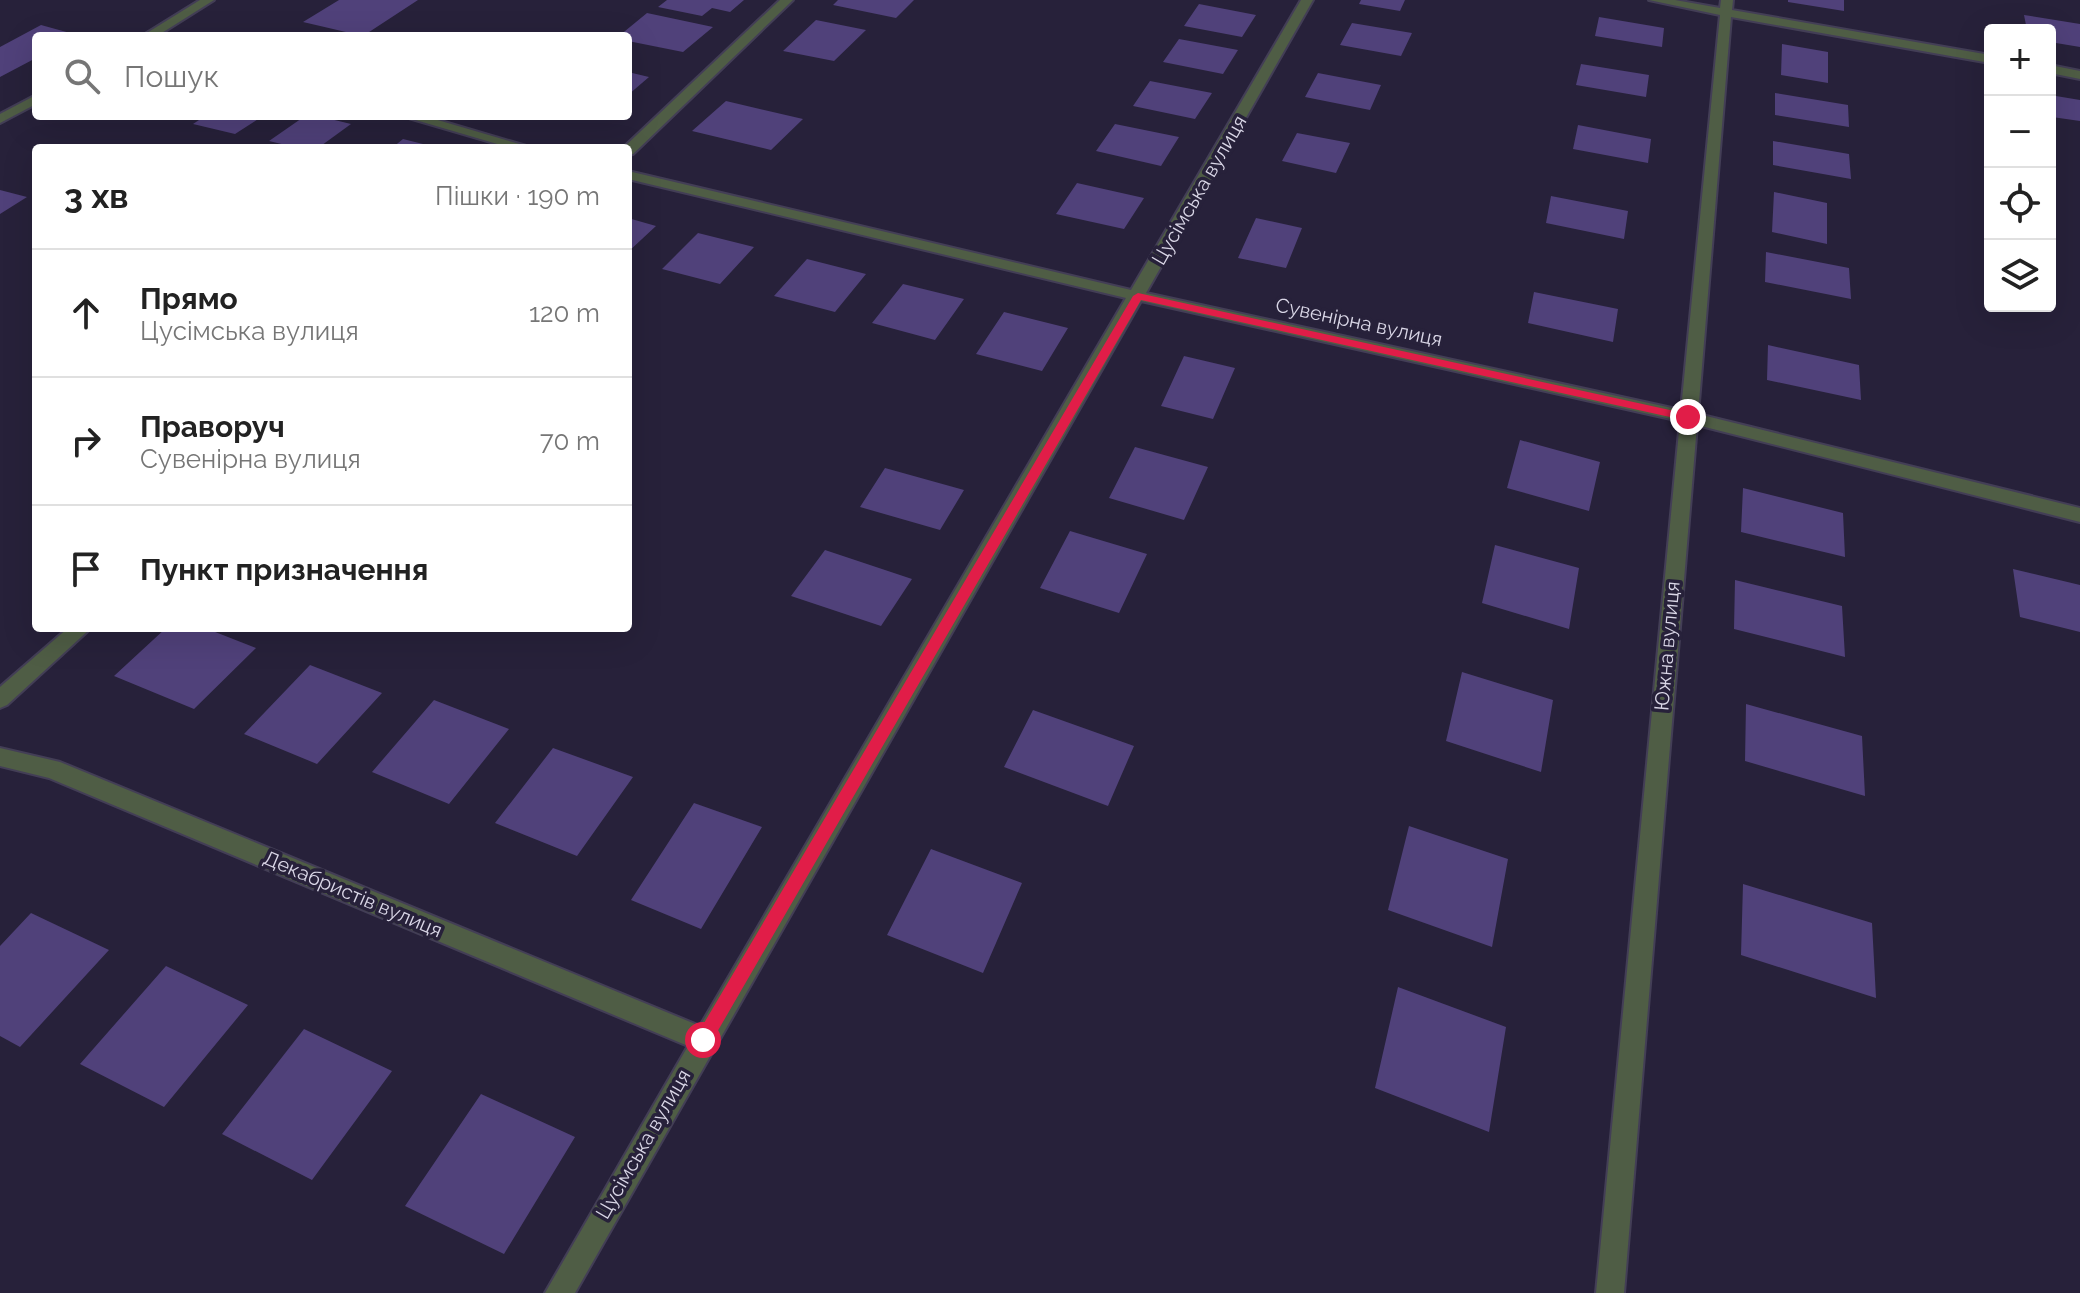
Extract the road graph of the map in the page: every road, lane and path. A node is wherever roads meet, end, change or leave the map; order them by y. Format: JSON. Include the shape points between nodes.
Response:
{"nodes":[{"id":1,"x":208,"y":0,"type":"edge"},
{"id":2,"x":787,"y":0,"type":"edge"},
{"id":3,"x":1307,"y":0,"type":"edge"},
{"id":4,"x":1655,"y":0,"type":"edge"},
{"id":5,"x":1726,"y":6,"type":"edge"},
{"id":6,"x":155,"y":32,"type":"edge"},
{"id":7,"x":1984,"y":58,"type":"edge"},
{"id":8,"x":2056,"y":70,"type":"edge"},
{"id":9,"x":2080,"y":75,"type":"edge"},
{"id":10,"x":32,"y":101,"type":"edge"},
{"id":11,"x":0,"y":119,"type":"edge"},
{"id":12,"x":424,"y":120,"type":"edge"},
{"id":13,"x":511,"y":144,"type":"edge"},
{"id":14,"x":632,"y":147,"type":"edge"},
{"id":15,"x":632,"y":176,"type":"edge"},
{"id":16,"x":1138,"y":296,"type":"junction"},
{"id":17,"x":1688,"y":417,"type":"junction"},
{"id":18,"x":2080,"y":515,"type":"edge"},
{"id":19,"x":76,"y":632,"type":"edge"},
{"id":20,"x":0,"y":699,"type":"edge"},
{"id":21,"x":0,"y":757,"type":"edge"},
{"id":22,"x":703,"y":1040,"type":"junction"},
{"id":23,"x":559,"y":1293,"type":"edge"},
{"id":24,"x":1610,"y":1293,"type":"edge"}],
"edges":[{"from":1,"to":6,"type":"street"},
{"from":2,"to":14,"type":"street"},
{"from":3,"to":16,"type":"street","name":"Цусімська вулиця"},
{"from":4,"to":5,"type":"street"},
{"from":5,"to":7,"type":"street"},
{"from":5,"to":17,"type":"street","name":"Южна вулиця"},
{"from":8,"to":9,"type":"street"},
{"from":10,"to":11,"type":"street"},
{"from":12,"to":13,"type":"street"},
{"from":15,"to":16,"type":"street","name":"Сувенірна вулиця"},
{"from":16,"to":17,"type":"street","name":"Сувенірна вулиця"},
{"from":16,"to":22,"type":"street","name":"Цусімська вулиця"},
{"from":17,"to":18,"type":"street","name":"Сувенірна вулиця"},
{"from":17,"to":24,"type":"street","name":"Южна вулиця"},
{"from":19,"to":20,"type":"street"},
{"from":21,"to":22,"type":"street","name":"Декабристів вулиця","via":[[52,769]]},
{"from":22,"to":23,"type":"street","name":"Цусімська вулиця"}]}
